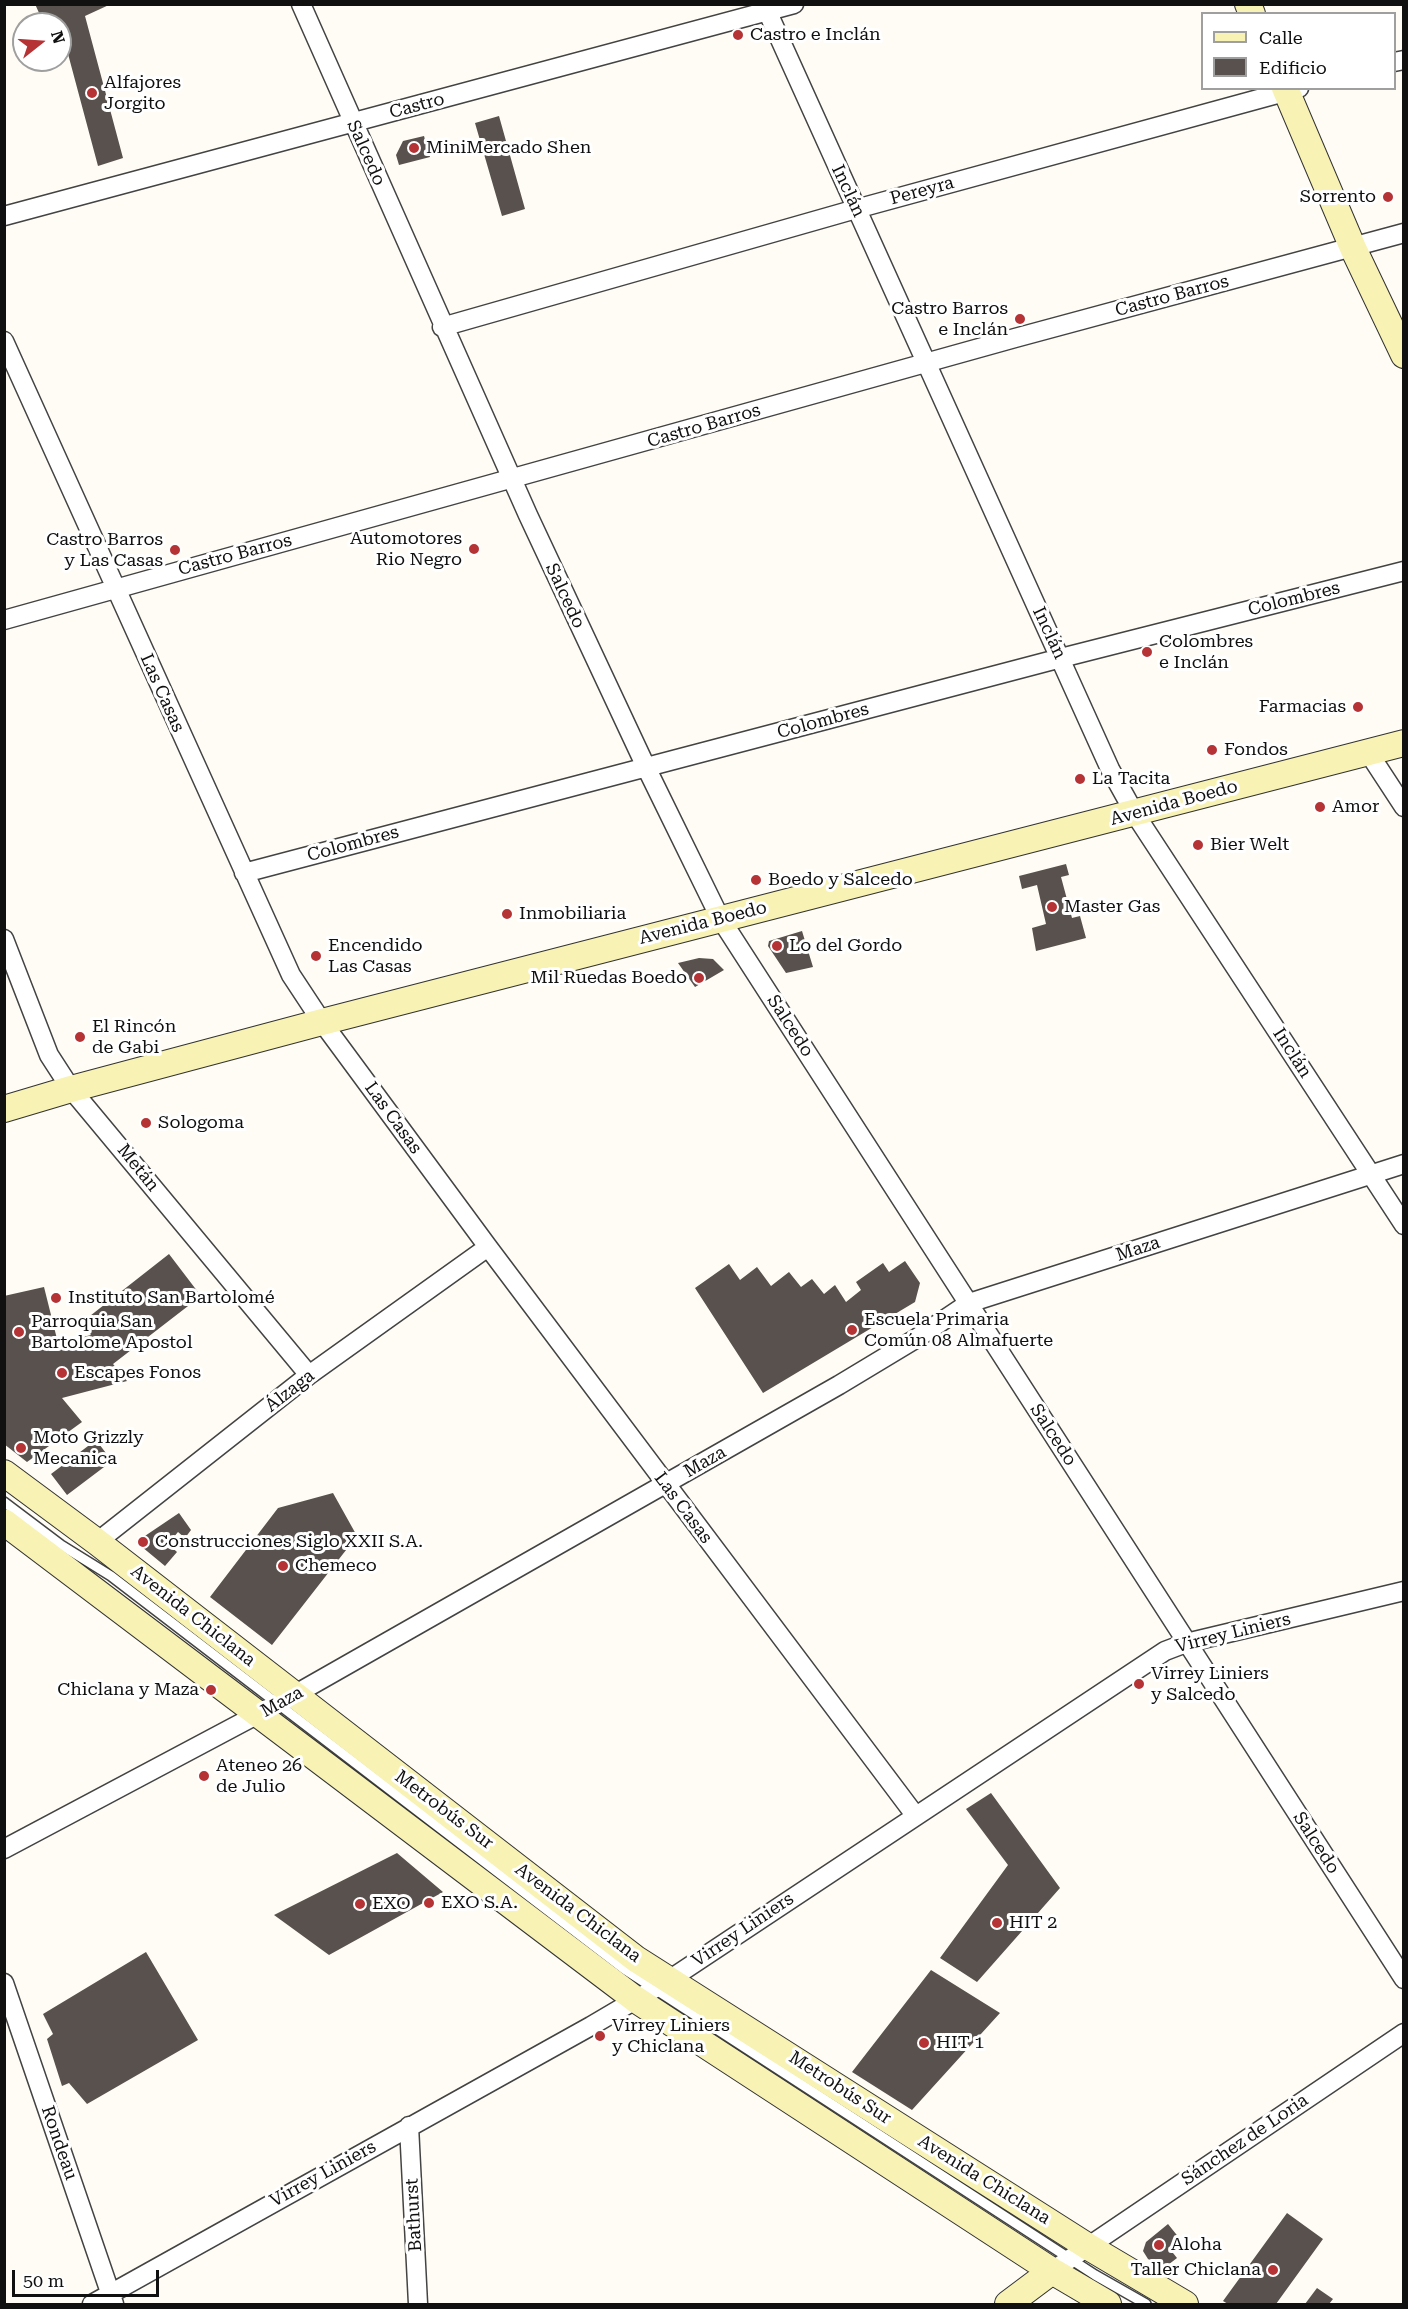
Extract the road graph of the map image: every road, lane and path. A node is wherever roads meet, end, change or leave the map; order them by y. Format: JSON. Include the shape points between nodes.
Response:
{"nodes":[{"id":1,"x":301,"y":4,"type":"edge"},
{"id":2,"x":794,"y":4,"type":"edge"},
{"id":3,"x":765,"y":8,"type":"edge"},
{"id":4,"x":1290,"y":90,"type":"edge"},
{"id":5,"x":353,"y":123,"type":"junction"},
{"id":6,"x":856,"y":209,"type":"junction"},
{"id":7,"x":4,"y":216,"type":"edge"},
{"id":8,"x":1404,"y":233,"type":"edge"},
{"id":9,"x":1353,"y":248,"type":"junction"},
{"id":10,"x":442,"y":327,"type":"junction"},
{"id":11,"x":4,"y":341,"type":"edge"},
{"id":12,"x":1404,"y":356,"type":"edge"},
{"id":13,"x":926,"y":364,"type":"junction"},
{"id":14,"x":512,"y":480,"type":"junction"},
{"id":15,"x":1404,"y":571,"type":"edge"},
{"id":16,"x":114,"y":588,"type":"junction"},
{"id":17,"x":4,"y":621,"type":"edge"},
{"id":18,"x":1061,"y":658,"type":"junction"},
{"id":19,"x":1404,"y":743,"type":"edge"},
{"id":20,"x":1368,"y":752,"type":"junction"},
{"id":21,"x":646,"y":767,"type":"junction"},
{"id":22,"x":1404,"y":807,"type":"edge"},
{"id":23,"x":1135,"y":814,"type":"junction"},
{"id":24,"x":244,"y":873,"type":"junction"},
{"id":25,"x":720,"y":918,"type":"junction"},
{"id":26,"x":4,"y":939,"type":"edge"},
{"id":27,"x":322,"y":1022,"type":"junction"},
{"id":28,"x":71,"y":1089,"type":"junction"},
{"id":29,"x":4,"y":1109,"type":"edge"},
{"id":30,"x":1404,"y":1164,"type":"edge"},
{"id":31,"x":1370,"y":1174,"type":"junction"},
{"id":32,"x":1404,"y":1225,"type":"edge"},
{"id":33,"x":488,"y":1247,"type":"junction"},
{"id":34,"x":969,"y":1303,"type":"junction"},
{"id":35,"x":309,"y":1375,"type":"junction"},
{"id":36,"x":4,"y":1473,"type":"edge"},
{"id":37,"x":666,"y":1484,"type":"junction"},
{"id":38,"x":4,"y":1502,"type":"edge"},
{"id":39,"x":4,"y":1522,"type":"edge"},
{"id":40,"x":97,"y":1542,"type":"junction"},
{"id":41,"x":1404,"y":1592,"type":"edge"},
{"id":42,"x":1186,"y":1643,"type":"junction"},
{"id":43,"x":278,"y":1705,"type":"junction"},
{"id":44,"x":915,"y":1815,"type":"junction"},
{"id":45,"x":4,"y":1850,"type":"edge"},
{"id":46,"x":1404,"y":1979,"type":"edge"},
{"id":47,"x":4,"y":1983,"type":"edge"},
{"id":48,"x":653,"y":1989,"type":"junction"},
{"id":49,"x":1404,"y":2033,"type":"edge"},
{"id":50,"x":410,"y":2126,"type":"junction"},
{"id":51,"x":1070,"y":2258,"type":"junction"},
{"id":52,"x":112,"y":2299,"type":"edge"},
{"id":53,"x":92,"y":2304,"type":"edge"},
{"id":54,"x":418,"y":2304,"type":"edge"},
{"id":55,"x":1008,"y":2304,"type":"edge"},
{"id":56,"x":1108,"y":2304,"type":"edge"},
{"id":57,"x":1146,"y":2304,"type":"edge"},
{"id":58,"x":1185,"y":2304,"type":"edge"}],
"edges":[{"from":1,"to":5,"type":"street","name":"Salcedo"},
{"from":2,"to":3,"type":"street","name":"Castro"},
{"from":3,"to":5,"type":"street","name":"Castro"},
{"from":3,"to":6,"type":"street","name":"Inclán"},
{"from":4,"to":6,"type":"street","name":"Pereyra"},
{"from":4,"to":9,"type":"main road"},
{"from":5,"to":7,"type":"street","name":"Castro"},
{"from":5,"to":10,"type":"street","name":"Salcedo"},
{"from":6,"to":10,"type":"street","name":"Pereyra"},
{"from":6,"to":13,"type":"street","name":"Inclán"},
{"from":8,"to":9,"type":"street","name":"Castro Barros"},
{"from":9,"to":12,"type":"main road"},
{"from":9,"to":13,"type":"street","name":"Castro Barros"},
{"from":10,"to":14,"type":"street","name":"Salcedo"},
{"from":11,"to":16,"type":"street","name":"Las Casas"},
{"from":13,"to":14,"type":"street","name":"Castro Barros"},
{"from":13,"to":18,"type":"street","name":"Inclán"},
{"from":14,"to":16,"type":"street","name":"Castro Barros"},
{"from":14,"to":21,"type":"street","name":"Salcedo"},
{"from":15,"to":18,"type":"street","name":"Colombres"},
{"from":16,"to":17,"type":"street","name":"Castro Barros"},
{"from":16,"to":24,"type":"street","name":"Las Casas"},
{"from":18,"to":21,"type":"street","name":"Colombres"},
{"from":18,"to":23,"type":"street","name":"Inclán","via":[[1110,769]]},
{"from":19,"to":20,"type":"main road","name":"Avenida Boedo"},
{"from":20,"to":22,"type":"street"},
{"from":20,"to":23,"type":"main road","name":"Avenida Boedo"},
{"from":21,"to":24,"type":"street","name":"Colombres"},
{"from":21,"to":25,"type":"street","name":"Salcedo"},
{"from":23,"to":25,"type":"main road","name":"Avenida Boedo"},
{"from":23,"to":31,"type":"street","name":"Inclán"},
{"from":24,"to":27,"type":"street","name":"Las Casas","via":[[291,975]]},
{"from":25,"to":27,"type":"main road","name":"Avenida Boedo"},
{"from":25,"to":34,"type":"street","name":"Salcedo"},
{"from":26,"to":28,"type":"street","name":"Metán","via":[[48,1055]]},
{"from":27,"to":28,"type":"main road","name":"Avenida Boedo"},
{"from":27,"to":33,"type":"street","name":"Las Casas"},
{"from":28,"to":29,"type":"main road","name":"Avenida Boedo"},
{"from":28,"to":35,"type":"street","name":"Metán"},
{"from":30,"to":31,"type":"street","name":"Maza"},
{"from":31,"to":32,"type":"street","name":"Inclán"},
{"from":31,"to":34,"type":"street","name":"Maza"},
{"from":33,"to":35,"type":"street","name":"Álzaga"},
{"from":33,"to":37,"type":"street","name":"Las Casas"},
{"from":34,"to":37,"type":"street","name":"Maza","via":[[917,1338]]},
{"from":34,"to":42,"type":"street","name":"Salcedo"},
{"from":35,"to":40,"type":"street","name":"Álzaga"},
{"from":36,"to":40,"type":"main road","name":"Avenida Chiclana"},
{"from":37,"to":43,"type":"street","name":"Maza"},
{"from":37,"to":44,"type":"street","name":"Las Casas"},
{"from":38,"to":43,"type":"lane","via":[[111,1576]]},
{"from":39,"to":43,"type":"main road","name":"Avenida Chiclana"},
{"from":40,"to":43,"type":"main road","name":"Avenida Chiclana"},
{"from":41,"to":42,"type":"street","name":"Virrey Liniers"},
{"from":42,"to":44,"type":"street","name":"Virrey Liniers","via":[[1139,1667]]},
{"from":42,"to":46,"type":"street","name":"Salcedo"},
{"from":43,"to":45,"type":"street","name":"Maza"},
{"from":43,"to":48,"type":"main road","name":"Avenida Chiclana","via":[[376,1804]]},
{"from":43,"to":48,"type":"main road","name":"Avenida Chiclana","via":[[636,1959]]},
{"from":44,"to":48,"type":"street","name":"Virrey Liniers"},
{"from":47,"to":52,"type":"street","name":"Rondeau"},
{"from":48,"to":50,"type":"street","name":"Virrey Liniers"},
{"from":48,"to":51,"type":"main road","name":"Avenida Chiclana"},
{"from":48,"to":51,"type":"main road","name":"Avenida Chiclana"},
{"from":49,"to":51,"type":"street","name":"Sánchez de Loria"},
{"from":50,"to":52,"type":"street","name":"Virrey Liniers"},
{"from":50,"to":54,"type":"street","name":"Bathurst"},
{"from":51,"to":55,"type":"main road"},
{"from":51,"to":56,"type":"main road","name":"Avenida Chiclana"},
{"from":51,"to":57,"type":"lane"},
{"from":51,"to":58,"type":"main road","name":"Avenida Chiclana"},
{"from":52,"to":53,"type":"street","name":"Virrey Liniers"}]}
